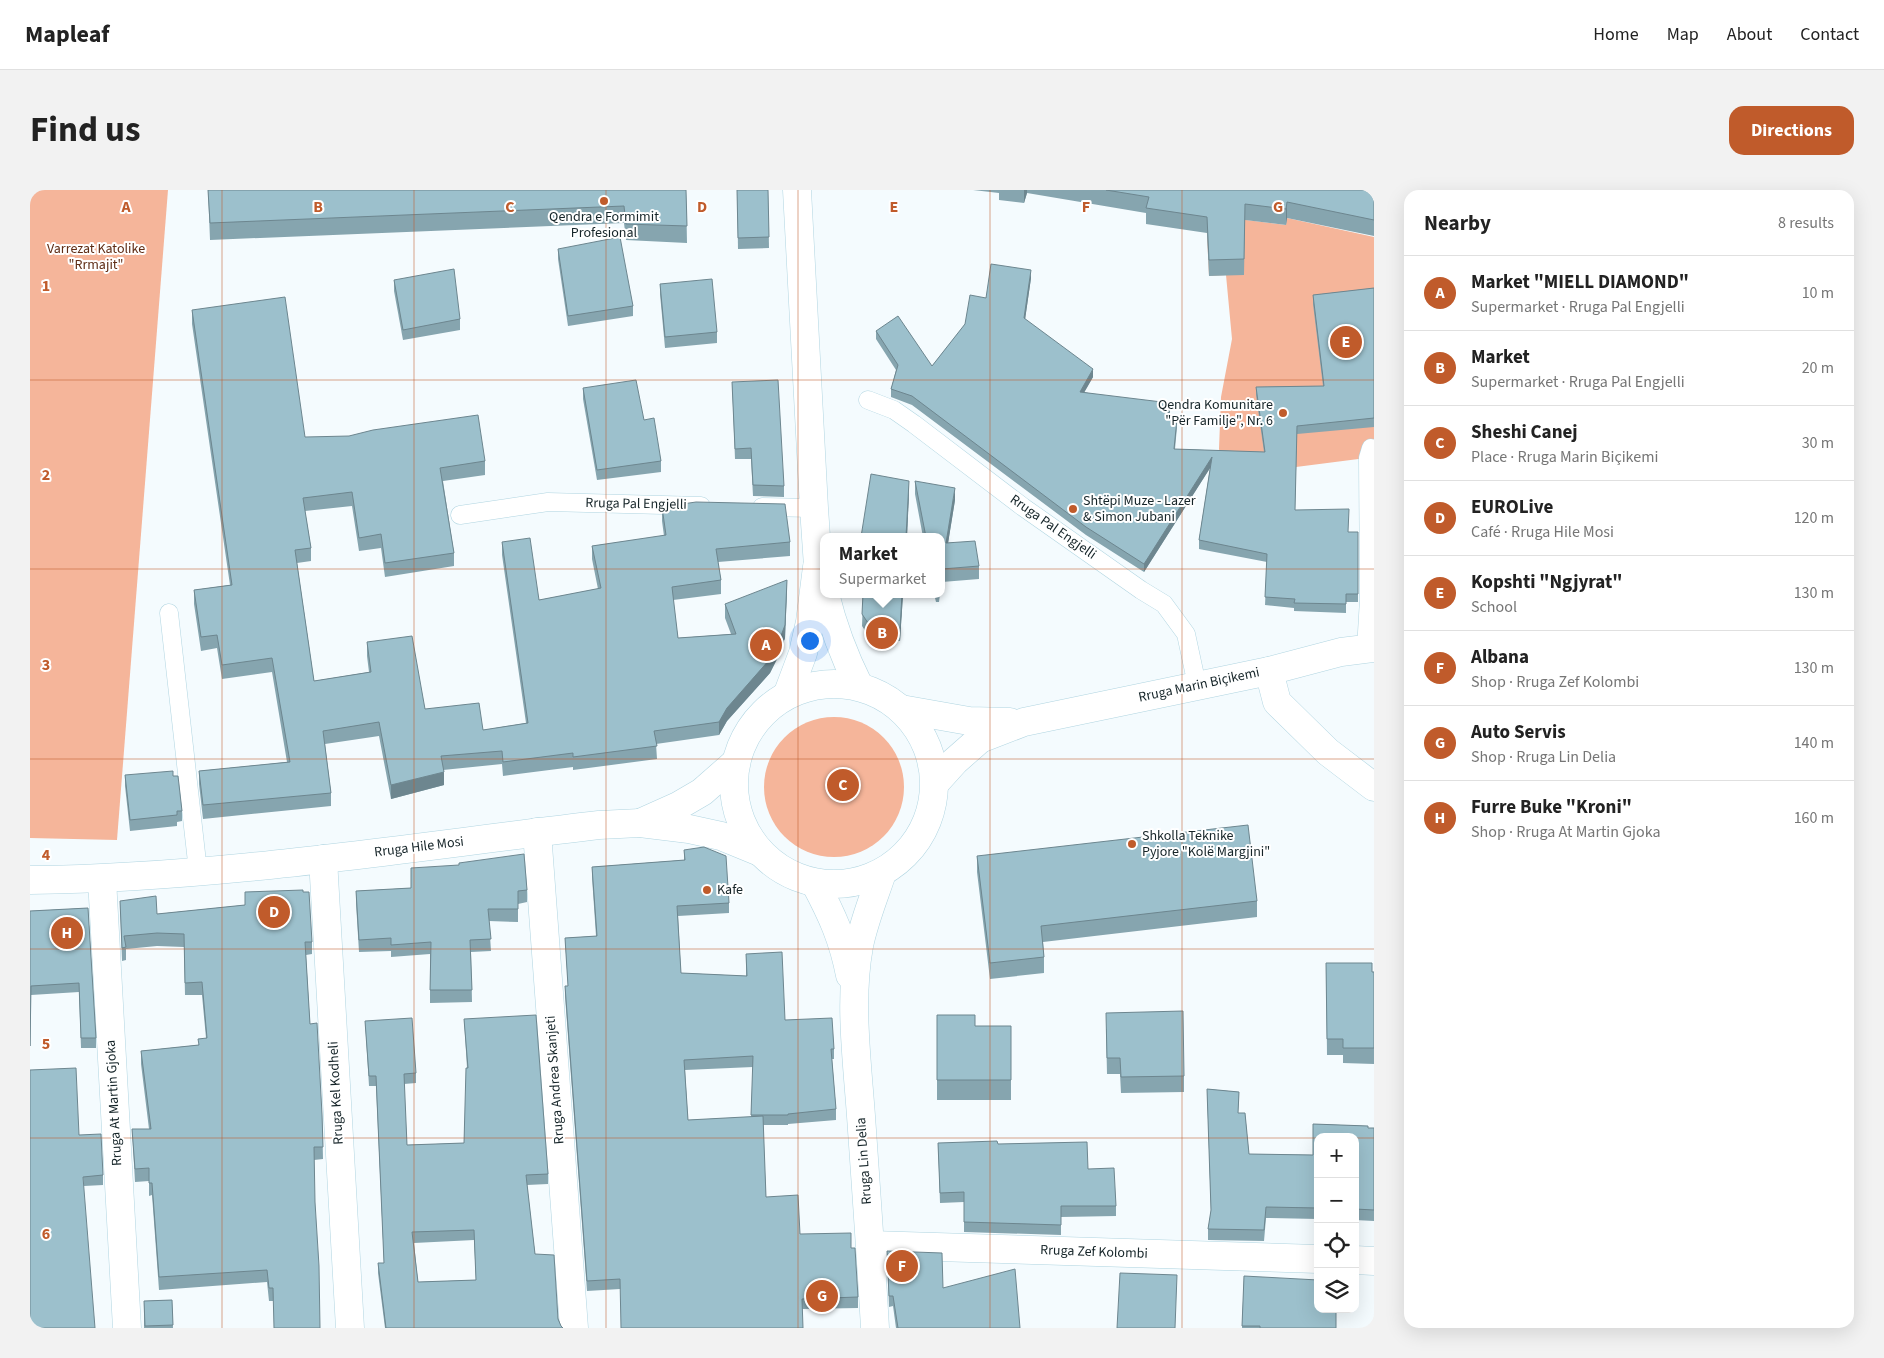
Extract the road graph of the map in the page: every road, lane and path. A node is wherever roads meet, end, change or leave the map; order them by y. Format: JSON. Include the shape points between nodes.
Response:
{"nodes":[{"id":1,"x":797,"y":190,"type":"edge"},
{"id":2,"x":868,"y":400,"type":"dead end"},
{"id":3,"x":1371,"y":448,"type":"dead end"},
{"id":4,"x":722,"y":506,"type":"edge"},
{"id":5,"x":746,"y":507,"type":"edge"},
{"id":6,"x":814,"y":508,"type":"junction"},
{"id":7,"x":460,"y":515,"type":"dead end"},
{"id":8,"x":820,"y":577,"type":"edge"},
{"id":9,"x":825,"y":598,"type":"edge"},
{"id":10,"x":169,"y":614,"type":"dead end"},
{"id":11,"x":1370,"y":648,"type":"edge"},
{"id":12,"x":1269,"y":670,"type":"junction"},
{"id":13,"x":1197,"y":685,"type":"junction"},
{"id":14,"x":860,"y":686,"type":"junction"},
{"id":15,"x":788,"y":693,"type":"junction"},
{"id":16,"x":901,"y":709,"type":"junction"},
{"id":17,"x":1024,"y":722,"type":"junction"},
{"id":18,"x":735,"y":763,"type":"junction"},
{"id":19,"x":936,"y":782,"type":"junction"},
{"id":20,"x":1374,"y":787,"type":"edge"},
{"id":21,"x":640,"y":822,"type":"junction"},
{"id":22,"x":537,"y":832,"type":"junction"},
{"id":23,"x":760,"y":852,"type":"junction"},
{"id":24,"x":323,"y":859,"type":"junction"},
{"id":25,"x":198,"y":871,"type":"junction"},
{"id":26,"x":882,"y":874,"type":"junction"},
{"id":27,"x":102,"y":879,"type":"junction"},
{"id":28,"x":30,"y":880,"type":"edge"},
{"id":29,"x":815,"y":883,"type":"junction"},
{"id":30,"x":854,"y":994,"type":"junction"},
{"id":31,"x":871,"y":1245,"type":"junction"},
{"id":32,"x":1314,"y":1259,"type":"edge"},
{"id":33,"x":1359,"y":1260,"type":"edge"},
{"id":34,"x":1374,"y":1261,"type":"edge"},
{"id":35,"x":127,"y":1328,"type":"edge"},
{"id":36,"x":350,"y":1328,"type":"edge"},
{"id":37,"x":574,"y":1328,"type":"edge"},
{"id":38,"x":874,"y":1328,"type":"edge"}],
"edges":[{"from":1,"to":6,"type":"main road"},
{"from":2,"to":13,"type":"lane","name":"Rruga Pal Engjelli","via":[[894,410],[1023,507],[1164,604],[1186,634]]},
{"from":3,"to":11,"type":"lane","via":[[1368,458]]},
{"from":4,"to":7,"type":"lane","name":"Rruga Pal Engjelli","via":[[548,502]]},
{"from":5,"to":6,"type":"lane"},
{"from":6,"to":8,"type":"main road"},
{"from":8,"to":15,"type":"main road","via":[[803,653]]},
{"from":9,"to":14,"type":"main road","via":[[843,654]]},
{"from":10,"to":25,"type":"lane"},
{"from":11,"to":12,"type":"main road","name":"Rruga Marin Biçikemi"},
{"from":12,"to":13,"type":"main road","name":"Rruga Marin Biçikemi"},
{"from":12,"to":20,"type":"main road","via":[[1277,702],[1328,752]]},
{"from":13,"to":17,"type":"main road","name":"Rruga Marin Biçikemi"},
{"from":14,"to":15,"type":"main road","via":[[823,683]]},
{"from":14,"to":16,"type":"main road","via":[[888,698]]},
{"from":15,"to":18,"type":"main road","via":[[764,711],[746,734]]},
{"from":16,"to":17,"type":"main road","name":"Rruga Marin Biçikemi","via":[[968,721]]},
{"from":16,"to":19,"type":"main road","via":[[912,719],[928,746]]},
{"from":17,"to":19,"type":"main road","name":"Rruga Marin Biçikemi","via":[[980,739]]},
{"from":18,"to":21,"type":"main road","name":"Rruga Hile Mosi","via":[[702,792]]},
{"from":18,"to":23,"type":"main road","via":[[734,795],[742,826]]},
{"from":19,"to":26,"type":"main road","via":[[930,818],[911,850]]},
{"from":21,"to":22,"type":"main road","name":"Rruga Hile Mosi"},
{"from":21,"to":23,"type":"main road","name":"Rruga Hile Mosi","via":[[721,836]]},
{"from":22,"to":24,"type":"main road","name":"Rruga Hile Mosi"},
{"from":22,"to":37,"type":"main road","name":"Rruga Andrea Skanjeti"},
{"from":23,"to":29,"type":"main road","via":[[785,872]]},
{"from":24,"to":25,"type":"main road","name":"Rruga Hile Mosi"},
{"from":24,"to":36,"type":"main road","name":"Rruga Kel Kodheli"},
{"from":25,"to":27,"type":"main road","name":"Rruga Hile Mosi"},
{"from":26,"to":29,"type":"main road","via":[[847,884]]},
{"from":26,"to":30,"type":"main road","name":"Rruga Lin Delia","via":[[859,946]]},
{"from":27,"to":28,"type":"main road","name":"Rruga Hile Mosi"},
{"from":27,"to":35,"type":"main road","name":"Rruga At Martin Gjoka"},
{"from":29,"to":30,"type":"main road","name":"Rruga Lin Delia","via":[[844,946]]},
{"from":30,"to":31,"type":"main road","name":"Rruga Lin Delia"},
{"from":31,"to":32,"type":"main road","name":"Rruga Zef Kolombi"},
{"from":31,"to":38,"type":"main road","name":"Rruga Lin Delia"},
{"from":33,"to":34,"type":"main road"}]}
